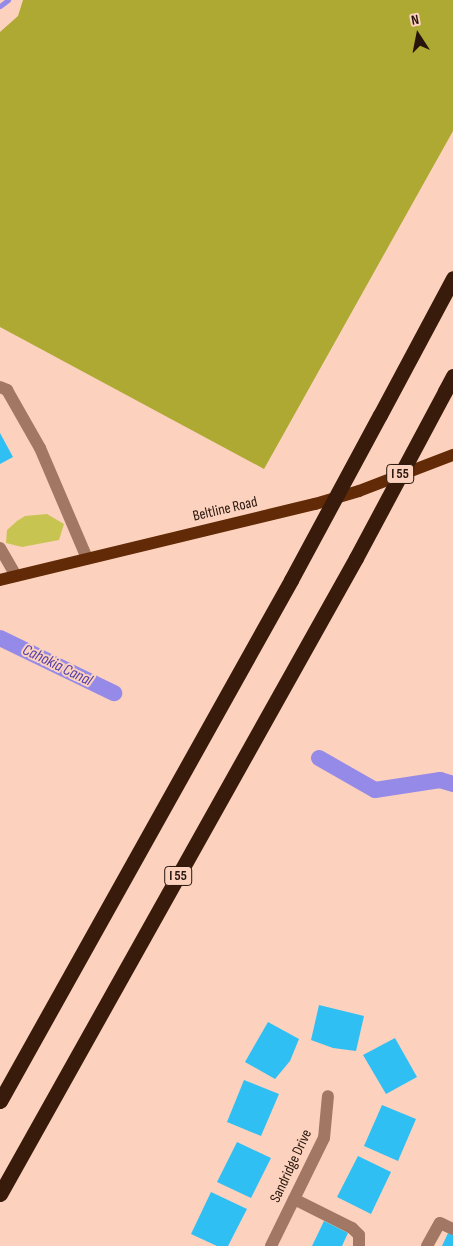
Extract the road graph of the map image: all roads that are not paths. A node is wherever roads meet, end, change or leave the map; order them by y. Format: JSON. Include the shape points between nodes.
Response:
{"nodes":[{"id":1,"x":453,"y":278,"type":"edge"},
{"id":2,"x":453,"y":376,"type":"edge"},
{"id":3,"x":0,"y":387,"type":"edge"},
{"id":4,"x":453,"y":455,"type":"edge"},
{"id":5,"x":0,"y":548,"type":"edge"},
{"id":6,"x":87,"y":558,"type":"junction"},
{"id":7,"x":16,"y":576,"type":"junction"},
{"id":8,"x":0,"y":580,"type":"edge"},
{"id":9,"x":328,"y":1096,"type":"dead end"},
{"id":10,"x":0,"y":1101,"type":"edge"},
{"id":11,"x":0,"y":1194,"type":"edge"},
{"id":12,"x":294,"y":1199,"type":"junction"},
{"id":13,"x":453,"y":1229,"type":"edge"},
{"id":14,"x":271,"y":1246,"type":"edge"},
{"id":15,"x":359,"y":1246,"type":"edge"},
{"id":16,"x":427,"y":1246,"type":"edge"}],
"edges":[{"from":1,"to":10,"type":"highway","bridge":true,"via":[[291,580]]},
{"from":2,"to":11,"type":"highway","number":"I 55","bridge":true,"via":[[356,558]]},
{"from":3,"to":6,"type":"street","via":[[7,390],[40,448]]},
{"from":4,"to":6,"type":"main road","name":"Beltline Road","via":[[359,492]]},
{"from":5,"to":7,"type":"street"},
{"from":6,"to":7,"type":"main road","name":"Beltline Road"},
{"from":7,"to":8,"type":"main road","name":"Beltline Road"},
{"from":9,"to":12,"type":"street","name":"Sandridge Drive","via":[[324,1138]]},
{"from":12,"to":14,"type":"street","name":"Sandridge Drive"},
{"from":12,"to":15,"type":"street","via":[[352,1228],[359,1235]]},
{"from":13,"to":16,"type":"street","via":[[440,1223]]}]}
